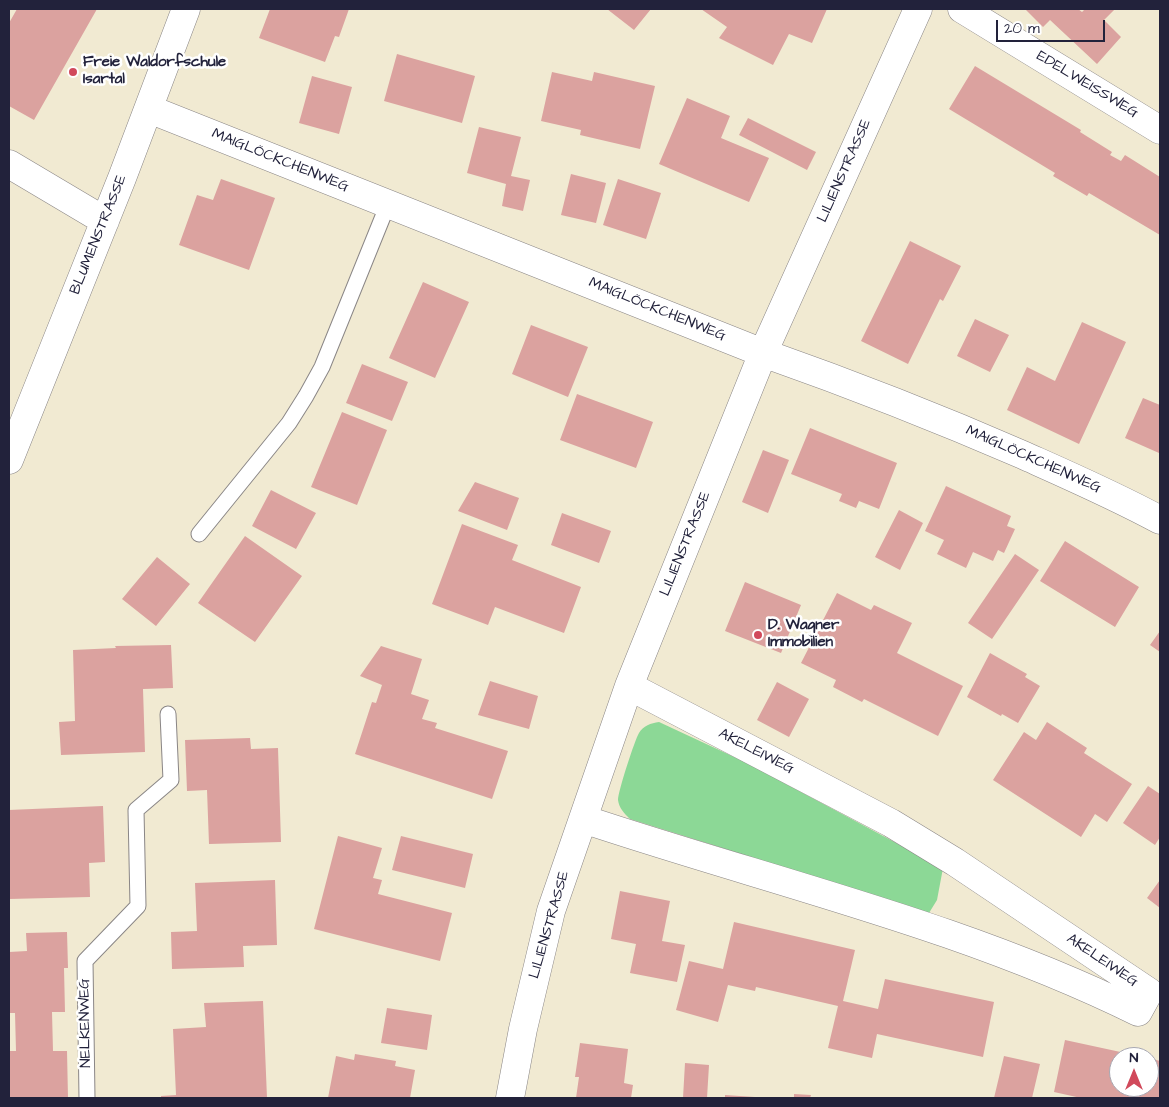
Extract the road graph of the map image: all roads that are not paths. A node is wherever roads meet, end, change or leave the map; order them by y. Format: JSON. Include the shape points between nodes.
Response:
{"nodes":[{"id":1,"x":186,"y":9,"type":"edge"},
{"id":2,"x":918,"y":9,"type":"edge"},
{"id":3,"x":962,"y":9,"type":"edge"},
{"id":4,"x":149,"y":109,"type":"junction"},
{"id":5,"x":1160,"y":130,"type":"edge"},
{"id":6,"x":9,"y":164,"type":"edge"},
{"id":7,"x":388,"y":204,"type":"junction"},
{"id":8,"x":105,"y":221,"type":"junction"},
{"id":9,"x":763,"y":353,"type":"junction"},
{"id":10,"x":9,"y":460,"type":"edge"},
{"id":11,"x":1160,"y":520,"type":"edge"},
{"id":12,"x":199,"y":534,"type":"dead end"},
{"id":13,"x":629,"y":686,"type":"junction"},
{"id":14,"x":168,"y":714,"type":"dead end"},
{"id":15,"x":583,"y":819,"type":"junction"},
{"id":16,"x":87,"y":1098,"type":"edge"},
{"id":17,"x":510,"y":1098,"type":"edge"}],
"edges":[{"from":1,"to":4,"type":"street","name":"BLUMENSTRASSE"},
{"from":2,"to":9,"type":"street","name":"LILIENSTRASSE"},
{"from":3,"to":5,"type":"street","name":"EDELWEISSWEG"},
{"from":4,"to":7,"type":"street","name":"MAIGLÖCKCHENWEG"},
{"from":4,"to":8,"type":"street","name":"BLUMENSTRASSE"},
{"from":6,"to":8,"type":"street"},
{"from":7,"to":9,"type":"street","name":"MAIGLÖCKCHENWEG"},
{"from":7,"to":12,"type":"lane","via":[[322,367],[306,396],[289,423]]},
{"from":8,"to":10,"type":"street","name":"BLUMENSTRASSE"},
{"from":9,"to":11,"type":"street","name":"MAIGLÖCKCHENWEG","via":[[844,381],[966,430],[1117,496]]},
{"from":9,"to":13,"type":"street","name":"LILIENSTRASSE"},
{"from":13,"to":15,"type":"street","name":"LILIENSTRASSE"},
{"from":13,"to":15,"type":"street","name":"AKELEIWEG","via":[[891,823],[1149,992],[1138,1012],[958,937]]},
{"from":14,"to":16,"type":"lane","name":"NELKENWEG","via":[[171,780],[136,810],[138,906],[84,962]]},
{"from":15,"to":17,"type":"street","name":"LILIENSTRASSE","via":[[551,911],[522,1029]]}]}
